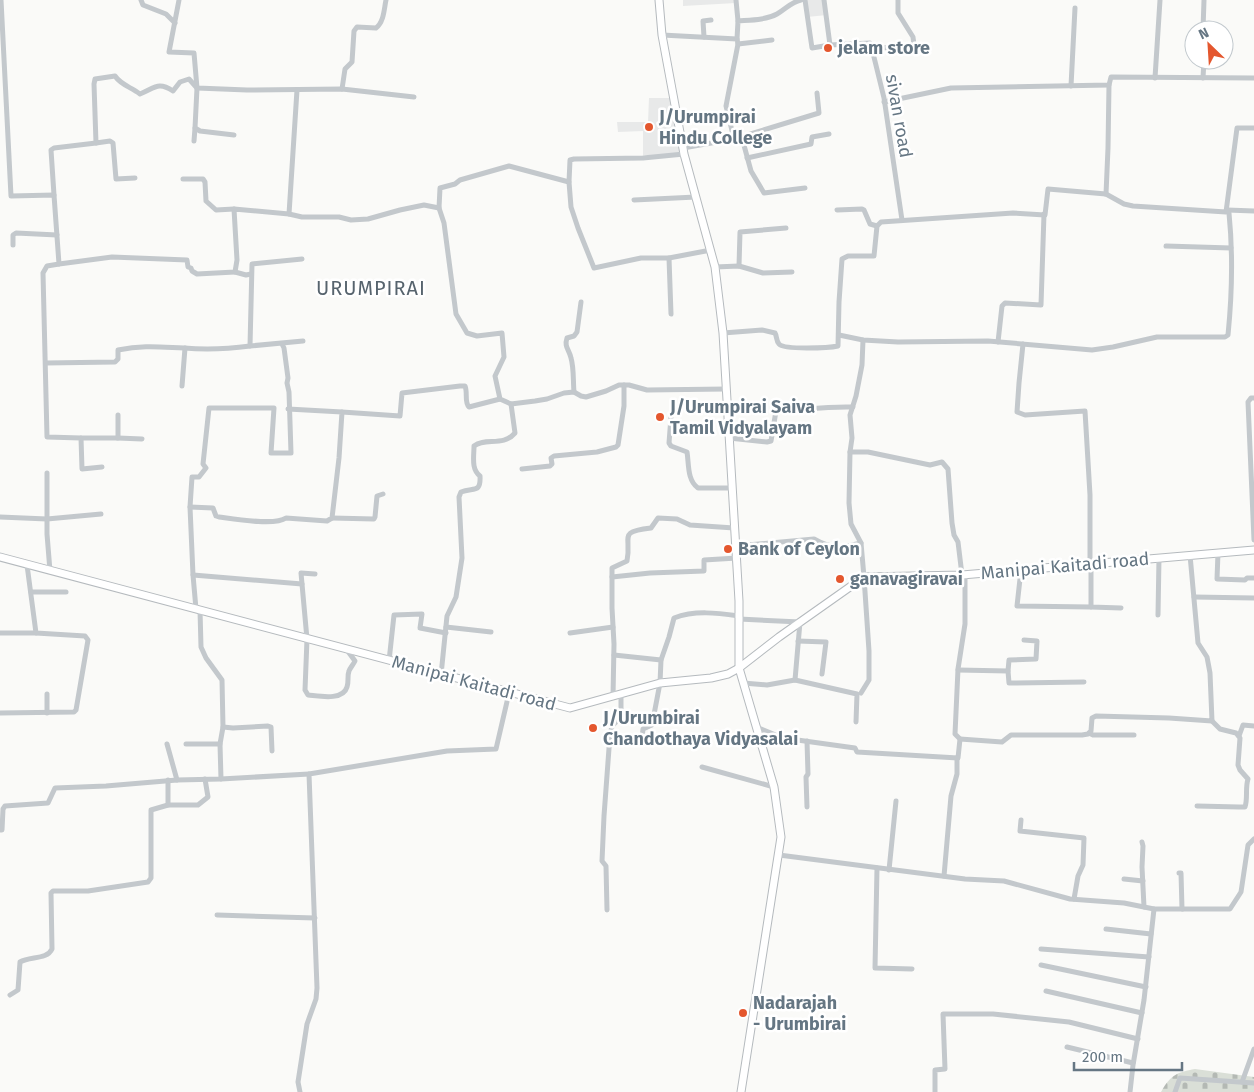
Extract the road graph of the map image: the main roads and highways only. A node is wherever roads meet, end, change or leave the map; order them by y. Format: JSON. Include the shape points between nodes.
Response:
{"nodes":[{"id":1,"x":659,"y":0,"type":"edge"},
{"id":2,"x":1254,"y":550,"type":"edge"},
{"id":3,"x":0,"y":558,"type":"edge"},
{"id":4,"x":739,"y":668,"type":"junction"},
{"id":5,"x":741,"y":1092,"type":"edge"}],
"edges":[{"from":1,"to":4,"type":"main road","via":[[662,35],[683,151],[715,267],[723,333],[737,558]]},
{"from":2,"to":4,"type":"main road","name":"Manipai Kaitadi road","via":[[964,575],[864,577]]},
{"from":3,"to":4,"type":"main road","name":"Manipai Kaitadi road","via":[[570,708],[660,683],[718,677]]},
{"from":4,"to":5,"type":"main road","via":[[774,787],[782,838]]}]}
